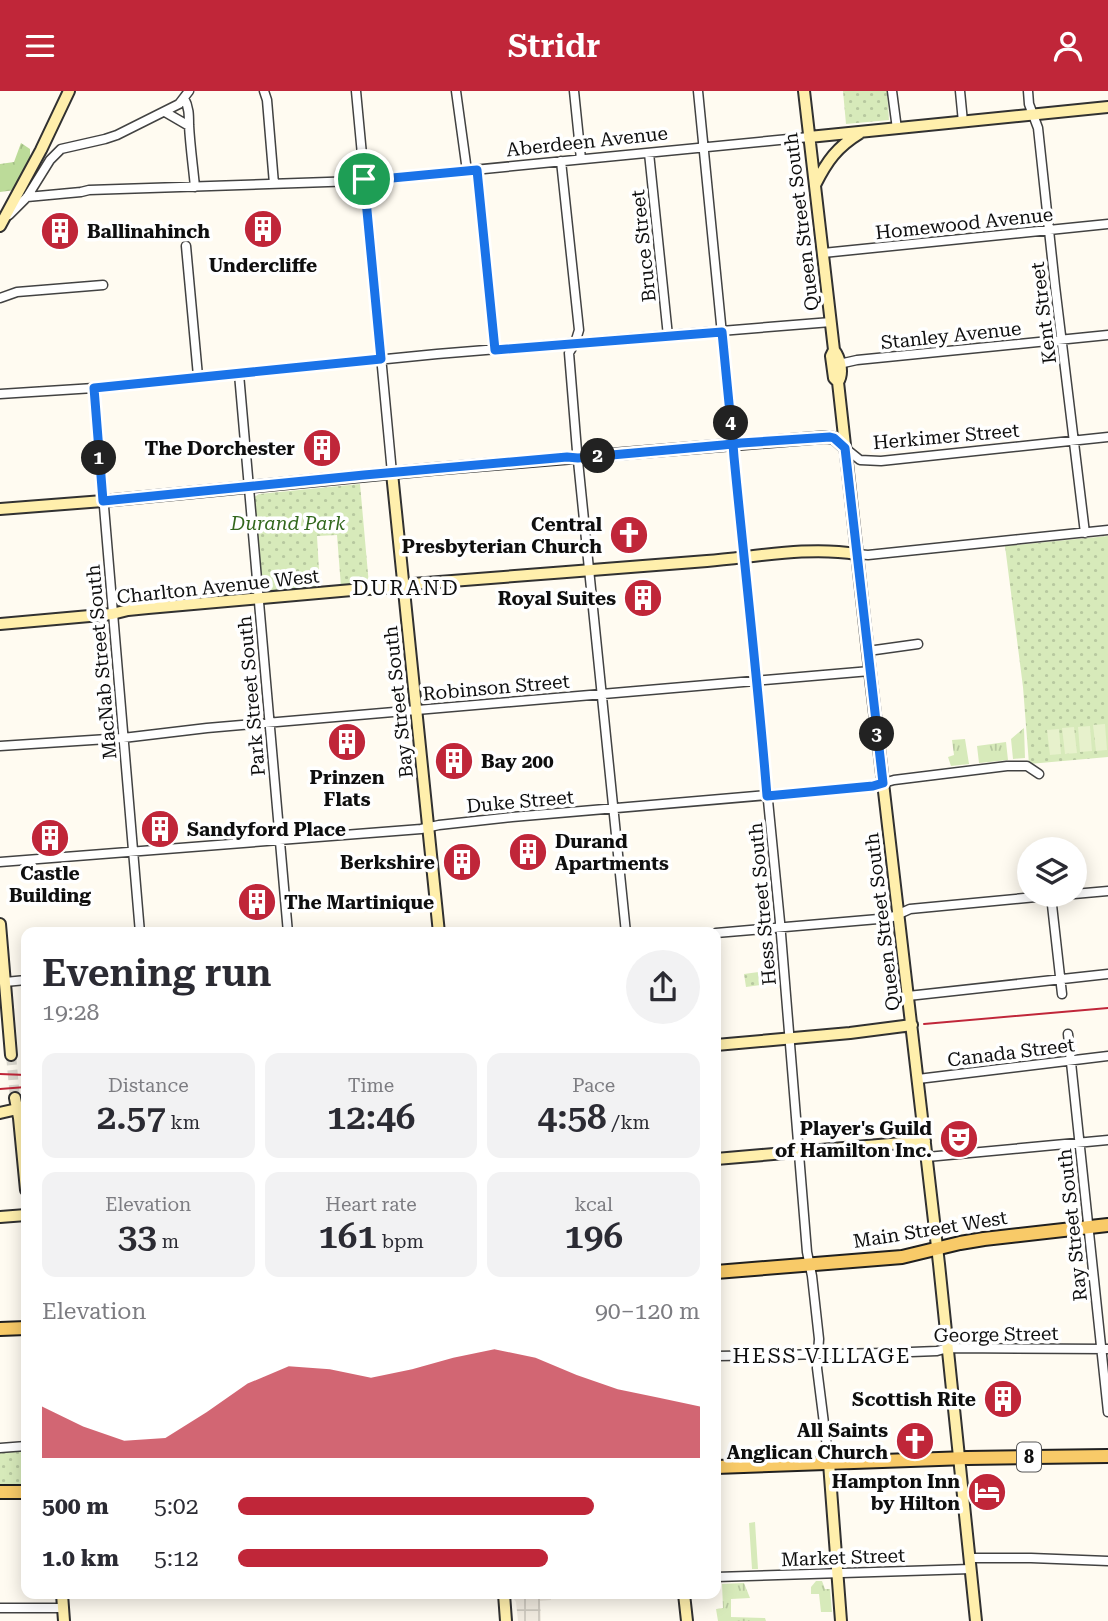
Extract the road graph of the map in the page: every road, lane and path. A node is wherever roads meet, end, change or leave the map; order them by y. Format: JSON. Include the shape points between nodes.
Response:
{"nodes":[{"id":1,"x":69,"y":91,"type":"edge"},
{"id":2,"x":264,"y":91,"type":"edge"},
{"id":3,"x":356,"y":91,"type":"edge"},
{"id":4,"x":456,"y":91,"type":"edge"},
{"id":5,"x":574,"y":91,"type":"edge"},
{"id":6,"x":698,"y":91,"type":"edge"},
{"id":7,"x":804,"y":91,"type":"edge"},
{"id":8,"x":892,"y":91,"type":"edge"},
{"id":9,"x":960,"y":91,"type":"edge"},
{"id":10,"x":1028,"y":91,"type":"edge"},
{"id":11,"x":186,"y":95,"type":"edge"},
{"id":12,"x":1108,"y":107,"type":"edge"},
{"id":13,"x":165,"y":112,"type":"junction"},
{"id":14,"x":1034,"y":115,"type":"junction"},
{"id":15,"x":962,"y":122,"type":"junction"},
{"id":16,"x":189,"y":126,"type":"junction"},
{"id":17,"x":897,"y":129,"type":"junction"},
{"id":18,"x":863,"y":131,"type":"junction"},
{"id":19,"x":809,"y":137,"type":"junction"},
{"id":20,"x":704,"y":148,"type":"junction"},
{"id":21,"x":649,"y":153,"type":"junction"},
{"id":22,"x":582,"y":159,"type":"junction"},
{"id":23,"x":561,"y":161,"type":"junction"},
{"id":24,"x":477,"y":170,"type":"junction"},
{"id":25,"x":467,"y":171,"type":"junction"},
{"id":26,"x":364,"y":179,"type":"junction"},
{"id":27,"x":274,"y":184,"type":"junction"},
{"id":28,"x":815,"y":185,"type":"junction"},
{"id":29,"x":195,"y":187,"type":"junction"},
{"id":30,"x":27,"y":197,"type":"junction"},
{"id":31,"x":2,"y":223,"type":"edge"},
{"id":32,"x":1108,"y":224,"type":"edge"},
{"id":33,"x":1049,"y":230,"type":"junction"},
{"id":34,"x":186,"y":246,"type":"dead end"},
{"id":35,"x":823,"y":253,"type":"junction"},
{"id":36,"x":103,"y":285,"type":"dead end"},
{"id":37,"x":0,"y":298,"type":"edge"},
{"id":38,"x":831,"y":322,"type":"junction"},
{"id":39,"x":722,"y":332,"type":"junction"},
{"id":40,"x":1108,"y":335,"type":"edge"},
{"id":41,"x":668,"y":336,"type":"junction"},
{"id":42,"x":1063,"y":339,"type":"junction"},
{"id":43,"x":575,"y":343,"type":"junction"},
{"id":44,"x":834,"y":349,"type":"junction"},
{"id":45,"x":495,"y":350,"type":"junction"},
{"id":46,"x":381,"y":359,"type":"junction"},
{"id":47,"x":839,"y":364,"type":"junction"},
{"id":48,"x":239,"y":373,"type":"junction"},
{"id":49,"x":198,"y":376,"type":"junction"},
{"id":50,"x":838,"y":382,"type":"junction"},
{"id":51,"x":94,"y":388,"type":"junction"},
{"id":52,"x":0,"y":394,"type":"edge"},
{"id":53,"x":1108,"y":437,"type":"edge"},
{"id":54,"x":1074,"y":440,"type":"junction"},
{"id":55,"x":733,"y":444,"type":"junction"},
{"id":56,"x":845,"y":448,"type":"junction"},
{"id":57,"x":578,"y":458,"type":"junction"},
{"id":58,"x":392,"y":473,"type":"junction"},
{"id":59,"x":250,"y":486,"type":"junction"},
{"id":60,"x":103,"y":501,"type":"junction"},
{"id":61,"x":0,"y":509,"type":"edge"},
{"id":62,"x":1108,"y":530,"type":"edge"},
{"id":63,"x":1085,"y":533,"type":"junction"},
{"id":64,"x":857,"y":554,"type":"junction"},
{"id":65,"x":744,"y":558,"type":"junction"},
{"id":66,"x":589,"y":569,"type":"junction"},
{"id":67,"x":404,"y":587,"type":"junction"},
{"id":68,"x":258,"y":599,"type":"junction"},
{"id":69,"x":112,"y":614,"type":"junction"},
{"id":70,"x":0,"y":624,"type":"edge"},
{"id":71,"x":918,"y":644,"type":"dead end"},
{"id":72,"x":867,"y":651,"type":"junction"},
{"id":73,"x":870,"y":671,"type":"junction"},
{"id":74,"x":756,"y":681,"type":"junction"},
{"id":75,"x":602,"y":694,"type":"junction"},
{"id":76,"x":416,"y":710,"type":"junction"},
{"id":77,"x":270,"y":723,"type":"junction"},
{"id":78,"x":123,"y":738,"type":"junction"},
{"id":79,"x":0,"y":746,"type":"edge"},
{"id":80,"x":1039,"y":773,"type":"dead end"},
{"id":81,"x":883,"y":783,"type":"junction"},
{"id":82,"x":767,"y":796,"type":"junction"},
{"id":83,"x":613,"y":809,"type":"junction"},
{"id":84,"x":428,"y":827,"type":"junction"},
{"id":85,"x":281,"y":840,"type":"junction"},
{"id":86,"x":133,"y":852,"type":"junction"},
{"id":87,"x":0,"y":862,"type":"edge"},
{"id":88,"x":1108,"y":891,"type":"edge"},
{"id":89,"x":1087,"y":893,"type":"edge"},
{"id":90,"x":1017,"y":899,"type":"edge"},
{"id":91,"x":1052,"y":907,"type":"edge"},
{"id":92,"x":898,"y":915,"type":"junction"},
{"id":93,"x":0,"y":927,"type":"edge"},
{"id":94,"x":139,"y":927,"type":"edge"},
{"id":95,"x":288,"y":927,"type":"edge"},
{"id":96,"x":438,"y":927,"type":"edge"},
{"id":97,"x":625,"y":927,"type":"edge"},
{"id":98,"x":780,"y":928,"type":"junction"},
{"id":99,"x":721,"y":933,"type":"edge"},
{"id":100,"x":1108,"y":974,"type":"edge"},
{"id":101,"x":1060,"y":979,"type":"junction"},
{"id":102,"x":21,"y":980,"type":"edge"},
{"id":103,"x":5,"y":982,"type":"junction"},
{"id":104,"x":1062,"y":994,"type":"dead end"},
{"id":105,"x":908,"y":996,"type":"junction"},
{"id":106,"x":912,"y":1025,"type":"junction"},
{"id":107,"x":1068,"y":1034,"type":"dead end"},
{"id":108,"x":789,"y":1038,"type":"junction"},
{"id":109,"x":721,"y":1045,"type":"edge"},
{"id":110,"x":11,"y":1055,"type":"tunnel mouth"},
{"id":111,"x":1108,"y":1056,"type":"edge"},
{"id":112,"x":1071,"y":1061,"type":"junction"},
{"id":113,"x":918,"y":1079,"type":"junction"},
{"id":114,"x":19,"y":1105,"type":"edge"},
{"id":115,"x":0,"y":1113,"type":"edge"},
{"id":116,"x":21,"y":1128,"type":"edge"},
{"id":117,"x":1108,"y":1140,"type":"edge"},
{"id":118,"x":925,"y":1142,"type":"junction"},
{"id":119,"x":1079,"y":1144,"type":"junction"},
{"id":120,"x":799,"y":1151,"type":"junction"},
{"id":121,"x":927,"y":1157,"type":"junction"},
{"id":122,"x":721,"y":1159,"type":"edge"},
{"id":123,"x":21,"y":1215,"type":"edge"},
{"id":124,"x":0,"y":1217,"type":"edge"},
{"id":125,"x":1108,"y":1225,"type":"edge"},
{"id":126,"x":1088,"y":1227,"type":"junction"},
{"id":127,"x":937,"y":1249,"type":"junction"},
{"id":128,"x":810,"y":1265,"type":"junction"},
{"id":129,"x":721,"y":1272,"type":"edge"},
{"id":130,"x":21,"y":1328,"type":"edge"},
{"id":131,"x":0,"y":1329,"type":"edge"},
{"id":132,"x":948,"y":1348,"type":"junction"},
{"id":133,"x":1105,"y":1349,"type":"edge"},
{"id":134,"x":817,"y":1353,"type":"junction"},
{"id":135,"x":721,"y":1356,"type":"edge"},
{"id":136,"x":1108,"y":1412,"type":"edge"},
{"id":137,"x":21,"y":1446,"type":"edge"},
{"id":138,"x":0,"y":1448,"type":"edge"},
{"id":139,"x":1108,"y":1456,"type":"edge"},
{"id":140,"x":960,"y":1458,"type":"junction"},
{"id":141,"x":829,"y":1463,"type":"junction"},
{"id":142,"x":721,"y":1467,"type":"edge"},
{"id":143,"x":0,"y":1492,"type":"edge"},
{"id":144,"x":21,"y":1492,"type":"edge"},
{"id":145,"x":1108,"y":1561,"type":"edge"},
{"id":146,"x":970,"y":1564,"type":"junction"},
{"id":147,"x":837,"y":1573,"type":"junction"},
{"id":148,"x":721,"y":1577,"type":"edge"},
{"id":149,"x":62,"y":1599,"type":"edge"},
{"id":150,"x":504,"y":1599,"type":"edge"},
{"id":151,"x":685,"y":1599,"type":"edge"},
{"id":152,"x":0,"y":1608,"type":"edge"},
{"id":153,"x":63,"y":1608,"type":"junction"},
{"id":154,"x":64,"y":1621,"type":"edge"},
{"id":155,"x":506,"y":1621,"type":"edge"},
{"id":156,"x":687,"y":1621,"type":"edge"},
{"id":157,"x":841,"y":1621,"type":"edge"},
{"id":158,"x":976,"y":1621,"type":"edge"}],
"edges":[{"from":1,"to":31,"type":"street"},
{"from":2,"to":27,"type":"street"},
{"from":3,"to":26,"type":"street","name":"Bay Street South"},
{"from":4,"to":25,"type":"street"},
{"from":5,"to":22,"type":"street"},
{"from":6,"to":20,"type":"street","name":"Hess Street South"},
{"from":7,"to":19,"type":"street","name":"Queen Street South"},
{"from":8,"to":17,"type":"street"},
{"from":9,"to":15,"type":"street"},
{"from":10,"to":14,"type":"street","name":"Kent Street"},
{"from":11,"to":13,"type":"street"},
{"from":11,"to":16,"type":"street"},
{"from":12,"to":14,"type":"street","name":"Aberdeen Avenue"},
{"from":13,"to":16,"type":"street"},
{"from":13,"to":30,"type":"street","via":[[117,135],[57,151]]},
{"from":14,"to":15,"type":"street","name":"Aberdeen Avenue"},
{"from":14,"to":33,"type":"street","name":"Kent Street"},
{"from":15,"to":17,"type":"street","name":"Aberdeen Avenue"},
{"from":16,"to":29,"type":"street"},
{"from":17,"to":18,"type":"street","name":"Aberdeen Avenue"},
{"from":18,"to":19,"type":"street","name":"Aberdeen Avenue"},
{"from":18,"to":28,"type":"street","via":[[838,149]]},
{"from":19,"to":20,"type":"street","name":"Aberdeen Avenue"},
{"from":19,"to":28,"type":"street","name":"Queen Street South"},
{"from":20,"to":21,"type":"street","name":"Aberdeen Avenue"},
{"from":20,"to":39,"type":"street","name":"Hess Street South"},
{"from":21,"to":22,"type":"street","name":"Aberdeen Avenue"},
{"from":21,"to":41,"type":"street","name":"Bruce Street"},
{"from":22,"to":23,"type":"street","name":"Aberdeen Avenue"},
{"from":23,"to":24,"type":"street","name":"Aberdeen Avenue"},
{"from":23,"to":43,"type":"street","via":[[579,330]]},
{"from":24,"to":25,"type":"street","name":"Aberdeen Avenue"},
{"from":24,"to":45,"type":"street"},
{"from":25,"to":26,"type":"street","name":"Aberdeen Avenue"},
{"from":26,"to":27,"type":"street","name":"Aberdeen Avenue"},
{"from":26,"to":46,"type":"street","name":"Bay Street South"},
{"from":27,"to":29,"type":"street","name":"Aberdeen Avenue"},
{"from":28,"to":35,"type":"street","name":"Queen Street South"},
{"from":29,"to":30,"type":"street","name":"Aberdeen Avenue"},
{"from":30,"to":31,"type":"street"},
{"from":32,"to":33,"type":"street","name":"Homewood Avenue"},
{"from":33,"to":35,"type":"street","name":"Homewood Avenue"},
{"from":33,"to":42,"type":"street","name":"Kent Street"},
{"from":34,"to":49,"type":"street"},
{"from":35,"to":38,"type":"street","name":"Queen Street South"},
{"from":36,"to":37,"type":"street","via":[[17,292]]},
{"from":38,"to":39,"type":"street"},
{"from":38,"to":44,"type":"street","name":"Queen Street South"},
{"from":39,"to":41,"type":"street"},
{"from":39,"to":55,"type":"street","name":"Hess Street South"},
{"from":40,"to":42,"type":"street","name":"Stanley Avenue"},
{"from":41,"to":43,"type":"street"},
{"from":42,"to":47,"type":"street","name":"Stanley Avenue"},
{"from":42,"to":54,"type":"street","name":"Kent Street"},
{"from":43,"to":45,"type":"street"},
{"from":43,"to":57,"type":"street","via":[[569,353]]},
{"from":44,"to":47,"type":"street","name":"Queen Street South"},
{"from":44,"to":50,"type":"street","name":"Queen Street South","via":[[831,356]]},
{"from":45,"to":46,"type":"street"},
{"from":46,"to":48,"type":"street"},
{"from":46,"to":58,"type":"street","name":"Bay Street South"},
{"from":47,"to":50,"type":"street","name":"Queen Street South"},
{"from":48,"to":49,"type":"street"},
{"from":48,"to":59,"type":"street","name":"Park Street South"},
{"from":49,"to":51,"type":"street"},
{"from":50,"to":56,"type":"street","name":"Queen Street South"},
{"from":51,"to":52,"type":"street"},
{"from":51,"to":60,"type":"street","name":"MacNab Street South"},
{"from":53,"to":54,"type":"street","name":"Herkimer Street"},
{"from":54,"to":56,"type":"street","name":"Herkimer Street","via":[[881,461],[860,460]]},
{"from":54,"to":63,"type":"street","name":"Kent Street"},
{"from":55,"to":56,"type":"street","name":"Herkimer Street","via":[[826,436]]},
{"from":55,"to":57,"type":"street","name":"Herkimer Street"},
{"from":55,"to":65,"type":"street","name":"Hess Street South"},
{"from":56,"to":64,"type":"street","name":"Queen Street South"},
{"from":57,"to":58,"type":"street","name":"Herkimer Street"},
{"from":57,"to":66,"type":"street"},
{"from":58,"to":59,"type":"street","name":"Herkimer Street"},
{"from":58,"to":67,"type":"street","name":"Bay Street South"},
{"from":59,"to":60,"type":"street","name":"Herkimer Street"},
{"from":59,"to":68,"type":"street","name":"Park Street South"},
{"from":60,"to":61,"type":"street","name":"Herkimer Street"},
{"from":60,"to":69,"type":"street","name":"MacNab Street South"},
{"from":62,"to":63,"type":"street","name":"Charlton Avenue West"},
{"from":63,"to":64,"type":"street","name":"Charlton Avenue West"},
{"from":64,"to":65,"type":"street","name":"Charlton Avenue West","via":[[815,551]]},
{"from":64,"to":72,"type":"street","name":"Queen Street South"},
{"from":65,"to":66,"type":"street","name":"Charlton Avenue West"},
{"from":65,"to":74,"type":"street","name":"Hess Street South"},
{"from":66,"to":67,"type":"street","name":"Charlton Avenue West"},
{"from":66,"to":75,"type":"street"},
{"from":67,"to":68,"type":"street","name":"Charlton Avenue West"},
{"from":67,"to":76,"type":"street","name":"Bay Street South"},
{"from":68,"to":69,"type":"street","name":"Charlton Avenue West"},
{"from":68,"to":77,"type":"street","name":"Park Street South"},
{"from":69,"to":70,"type":"street","name":"Charlton Avenue West"},
{"from":69,"to":78,"type":"street","name":"MacNab Street South"},
{"from":71,"to":72,"type":"street"},
{"from":72,"to":73,"type":"street","name":"Queen Street South"},
{"from":73,"to":74,"type":"street","name":"Robinson Street"},
{"from":73,"to":81,"type":"street","name":"Queen Street South"},
{"from":74,"to":75,"type":"street","name":"Robinson Street"},
{"from":74,"to":82,"type":"street","name":"Hess Street South"},
{"from":75,"to":76,"type":"street","name":"Robinson Street"},
{"from":75,"to":83,"type":"street"},
{"from":76,"to":77,"type":"street","name":"Robinson Street"},
{"from":76,"to":84,"type":"street","name":"Bay Street South"},
{"from":77,"to":78,"type":"street","name":"Robinson Street"},
{"from":77,"to":85,"type":"street","name":"Park Street South"},
{"from":78,"to":79,"type":"street","name":"Robinson Street"},
{"from":78,"to":86,"type":"street","name":"MacNab Street South"},
{"from":80,"to":81,"type":"street","name":"Duke Street","via":[[1027,766],[1007,766]]},
{"from":81,"to":82,"type":"street","name":"Duke Street"},
{"from":81,"to":92,"type":"street","name":"Queen Street South"},
{"from":82,"to":83,"type":"street","name":"Duke Street"},
{"from":82,"to":98,"type":"street","name":"Hess Street South"},
{"from":83,"to":84,"type":"street","name":"Duke Street"},
{"from":83,"to":97,"type":"street"},
{"from":84,"to":85,"type":"street","name":"Duke Street"},
{"from":84,"to":96,"type":"street","name":"Bay Street South"},
{"from":85,"to":86,"type":"street","name":"Duke Street"},
{"from":85,"to":95,"type":"street","name":"Park Street South"},
{"from":86,"to":87,"type":"street","name":"Duke Street"},
{"from":86,"to":94,"type":"street","name":"MacNab Street South"},
{"from":88,"to":89,"type":"street"},
{"from":90,"to":92,"type":"street","via":[[909,909]]},
{"from":91,"to":101,"type":"street"},
{"from":92,"to":98,"type":"street"},
{"from":92,"to":105,"type":"street","name":"Queen Street South"},
{"from":93,"to":103,"type":"street"},
{"from":98,"to":99,"type":"street"},
{"from":98,"to":108,"type":"street","name":"Hess Street South"},
{"from":100,"to":101,"type":"street"},
{"from":101,"to":104,"type":"street"},
{"from":101,"to":105,"type":"street"},
{"from":102,"to":103,"type":"street"},
{"from":103,"to":110,"type":"street"},
{"from":105,"to":106,"type":"street","name":"Queen Street South"},
{"from":106,"to":108,"type":"street"},
{"from":106,"to":113,"type":"street","name":"Queen Street South"},
{"from":107,"to":112,"type":"street","name":"Ray Street South"},
{"from":108,"to":109,"type":"street"},
{"from":108,"to":120,"type":"street","name":"Hess Street South"},
{"from":111,"to":112,"type":"street","name":"Canada Street"},
{"from":112,"to":113,"type":"street","name":"Canada Street"},
{"from":112,"to":119,"type":"street","name":"Ray Street South"},
{"from":113,"to":118,"type":"street","name":"Queen Street South"},
{"from":114,"to":115,"type":"street"},
{"from":114,"to":116,"type":"street"},
{"from":117,"to":119,"type":"street"},
{"from":118,"to":120,"type":"street"},
{"from":118,"to":121,"type":"street","name":"Queen Street South"},
{"from":119,"to":121,"type":"street"},
{"from":119,"to":126,"type":"street","name":"Ray Street South"},
{"from":120,"to":122,"type":"street"},
{"from":120,"to":128,"type":"street","name":"Hess Street South"},
{"from":121,"to":127,"type":"street","name":"Queen Street South"},
{"from":123,"to":124,"type":"street"},
{"from":125,"to":126,"type":"main road","name":"Main Street West"},
{"from":126,"to":127,"type":"main road","name":"Main Street West"},
{"from":126,"to":133,"type":"street","name":"Ray Street South"},
{"from":127,"to":128,"type":"main road","name":"Main Street West","via":[[902,1257]]},
{"from":127,"to":132,"type":"street","name":"Queen Street South"},
{"from":128,"to":129,"type":"main road","name":"Main Street West"},
{"from":128,"to":134,"type":"street","name":"Hess Street South"},
{"from":130,"to":131,"type":"main road"},
{"from":132,"to":133,"type":"street","name":"George Street"},
{"from":132,"to":134,"type":"street","name":"George Street"},
{"from":132,"to":140,"type":"street","name":"Queen Street South"},
{"from":133,"to":136,"type":"street","name":"Ray Street South"},
{"from":134,"to":135,"type":"street","name":"George Street"},
{"from":134,"to":141,"type":"street","name":"Hess Street South"},
{"from":137,"to":138,"type":"street"},
{"from":139,"to":140,"type":"main road","number":"8"},
{"from":140,"to":141,"type":"main road","number":"8"},
{"from":140,"to":146,"type":"street","name":"Queen Street South"},
{"from":141,"to":142,"type":"main road","number":"8"},
{"from":141,"to":147,"type":"street"},
{"from":143,"to":144,"type":"main road"},
{"from":145,"to":146,"type":"street","name":"Market Street","via":[[1031,1558]]},
{"from":146,"to":147,"type":"street","name":"Market Street"},
{"from":146,"to":158,"type":"street","name":"Queen Street South"},
{"from":147,"to":148,"type":"street","name":"Market Street"},
{"from":147,"to":157,"type":"street"},
{"from":149,"to":153,"type":"street"},
{"from":150,"to":155,"type":"street"},
{"from":151,"to":156,"type":"street"},
{"from":152,"to":153,"type":"street"},
{"from":153,"to":154,"type":"street"}]}
